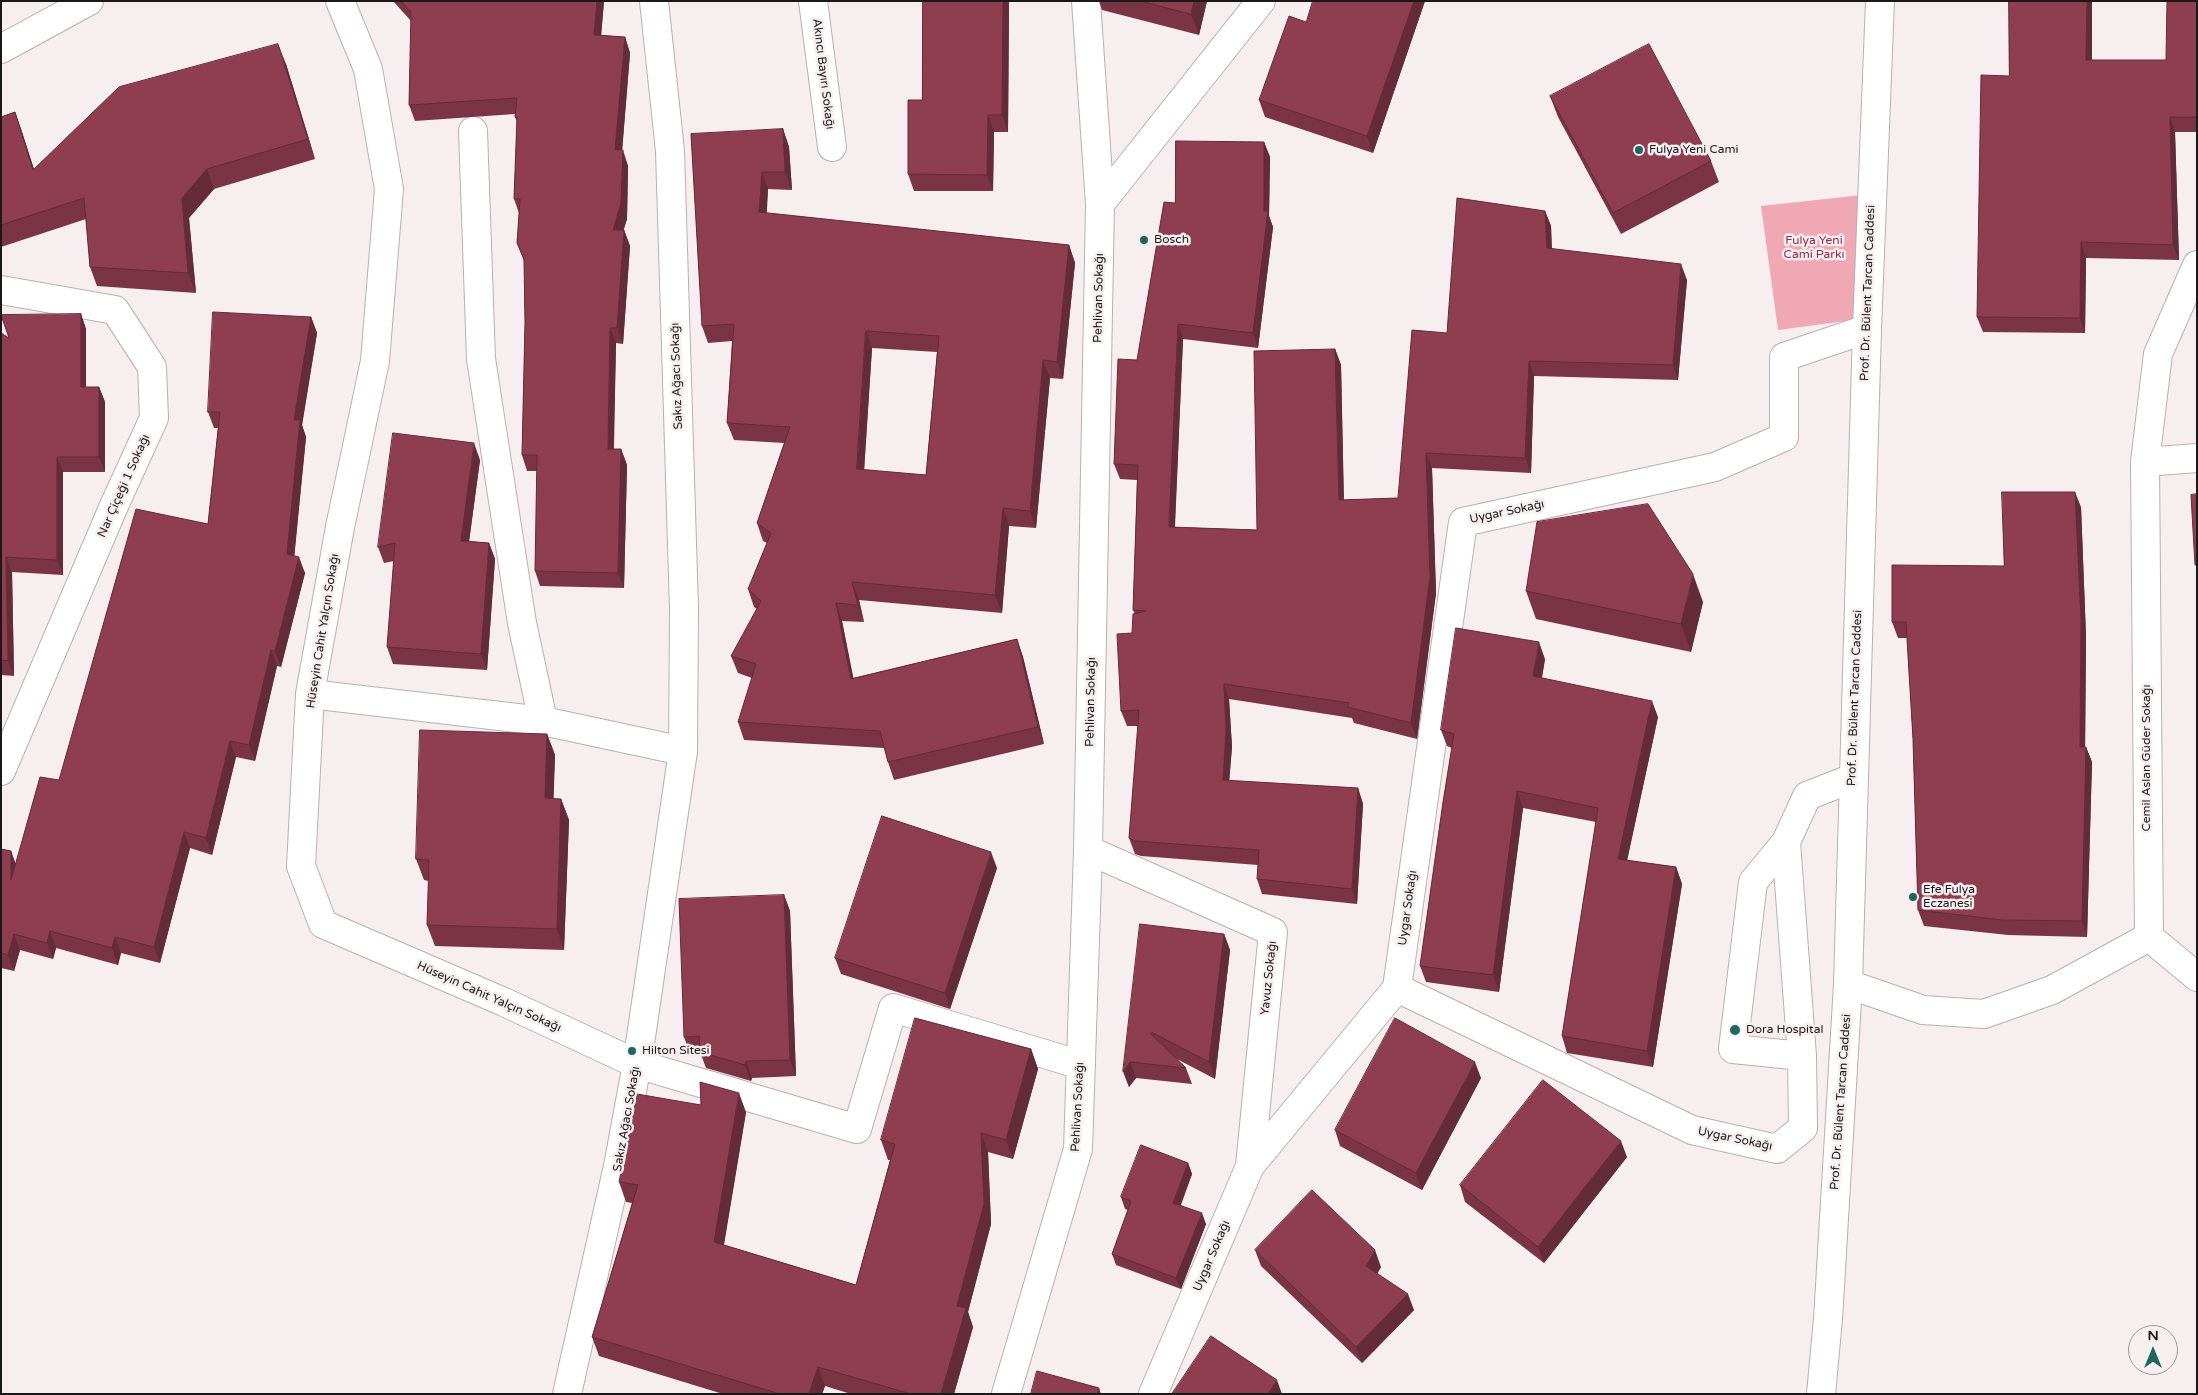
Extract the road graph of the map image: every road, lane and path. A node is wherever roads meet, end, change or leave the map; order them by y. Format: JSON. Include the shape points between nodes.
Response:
{"nodes":[{"id":1,"x":89,"y":1,"type":"edge"},
{"id":2,"x":340,"y":1,"type":"edge"},
{"id":3,"x":654,"y":1,"type":"edge"},
{"id":4,"x":813,"y":1,"type":"edge"},
{"id":5,"x":1086,"y":1,"type":"edge"},
{"id":6,"x":1880,"y":1,"type":"edge"},
{"id":7,"x":1260,"y":3,"type":"edge"},
{"id":8,"x":1,"y":49,"type":"edge"},
{"id":9,"x":473,"y":131,"type":"dead end"},
{"id":10,"x":832,"y":146,"type":"dead end"},
{"id":11,"x":1100,"y":204,"type":"junction"},
{"id":12,"x":2197,"y":265,"type":"edge"},
{"id":13,"x":1,"y":290,"type":"edge"},
{"id":14,"x":1867,"y":329,"type":"junction"},
{"id":15,"x":2197,"y":458,"type":"edge"},
{"id":16,"x":2145,"y":462,"type":"junction"},
{"id":17,"x":310,"y":694,"type":"junction"},
{"id":18,"x":543,"y":721,"type":"junction"},
{"id":19,"x":683,"y":751,"type":"junction"},
{"id":20,"x":1,"y":770,"type":"edge"},
{"id":21,"x":1853,"y":778,"type":"junction"},
{"id":22,"x":1786,"y":842,"type":"junction"},
{"id":23,"x":1088,"y":850,"type":"junction"},
{"id":24,"x":2149,"y":937,"type":"junction"},
{"id":25,"x":2197,"y":976,"type":"edge"},
{"id":26,"x":1848,"y":984,"type":"junction"},
{"id":27,"x":1397,"y":988,"type":"junction"},
{"id":28,"x":1802,"y":1056,"type":"junction"},
{"id":29,"x":637,"y":1064,"type":"junction"},
{"id":30,"x":1081,"y":1065,"type":"junction"},
{"id":31,"x":1250,"y":1166,"type":"junction"},
{"id":32,"x":566,"y":1394,"type":"edge"},
{"id":33,"x":1006,"y":1394,"type":"edge"},
{"id":34,"x":1153,"y":1394,"type":"edge"},
{"id":35,"x":1821,"y":1394,"type":"edge"}],
"edges":[{"from":1,"to":8,"type":"street"},
{"from":2,"to":17,"type":"street","name":"Hüseyin Cahit Yalçın Sokağı","via":[[368,69],[389,189],[375,360]]},
{"from":3,"to":19,"type":"street","name":"Sakız Ağacı Sokağı","via":[[670,151],[684,609]]},
{"from":4,"to":10,"type":"street","name":"Akıncı Bayırı Sokağı"},
{"from":5,"to":11,"type":"street","name":"Pehlivan Sokağı"},
{"from":6,"to":14,"type":"street","name":"Prof. Dr. Bülent Tarcan Caddesi"},
{"from":7,"to":11,"type":"street"},
{"from":9,"to":18,"type":"street","via":[[481,359],[522,623]]},
{"from":11,"to":23,"type":"street","name":"Pehlivan Sokağı"},
{"from":12,"to":16,"type":"street","name":"Cemil Aslan Güder Sokağı","via":[[2158,354]]},
{"from":13,"to":20,"type":"street","name":"Nar Çiçeği 1 Sokağı","via":[[115,310],[152,367],[154,418]]},
{"from":14,"to":21,"type":"street","name":"Prof. Dr. Bülent Tarcan Caddesi"},
{"from":14,"to":27,"type":"street","name":"Uygar Sokağı","via":[[1784,357],[1784,437],[1715,467],[1463,522]]},
{"from":15,"to":16,"type":"street"},
{"from":16,"to":24,"type":"street","name":"Cemil Aslan Güder Sokağı"},
{"from":17,"to":18,"type":"street"},
{"from":17,"to":29,"type":"street","name":"Hüseyin Cahit Yalçın Sokağı","via":[[301,866],[323,924]]},
{"from":18,"to":19,"type":"street"},
{"from":19,"to":29,"type":"street","name":"Sakız Ağacı Sokağı"},
{"from":21,"to":22,"type":"street","name":"Uygar Sokağı","via":[[1808,796]]},
{"from":21,"to":26,"type":"street","name":"Prof. Dr. Bülent Tarcan Caddesi"},
{"from":22,"to":28,"type":"street","name":"Uygar Sokağı"},
{"from":22,"to":28,"type":"street","via":[[1753,882],[1733,1049]]},
{"from":23,"to":30,"type":"street","name":"Pehlivan Sokağı"},
{"from":23,"to":31,"type":"street","name":"Yavuz Sokağı","via":[[1273,932]]},
{"from":24,"to":25,"type":"street"},
{"from":24,"to":26,"type":"street","via":[[2052,990],[1984,1014],[1923,1010]]},
{"from":26,"to":35,"type":"street","name":"Prof. Dr. Bülent Tarcan Caddesi"},
{"from":27,"to":28,"type":"street","name":"Uygar Sokağı","via":[[1692,1130],[1777,1150],[1803,1128]]},
{"from":27,"to":31,"type":"street","name":"Uygar Sokağı"},
{"from":29,"to":30,"type":"street","name":"Hüseyin Cahit Yalçın Sokağı","via":[[856,1129],[892,1008]]},
{"from":29,"to":32,"type":"street","name":"Sakız Ağacı Sokağı","via":[[618,1166]]},
{"from":30,"to":33,"type":"street","name":"Pehlivan Sokağı","via":[[1078,1149]]},
{"from":31,"to":34,"type":"street","name":"Uygar Sokağı"}]}
